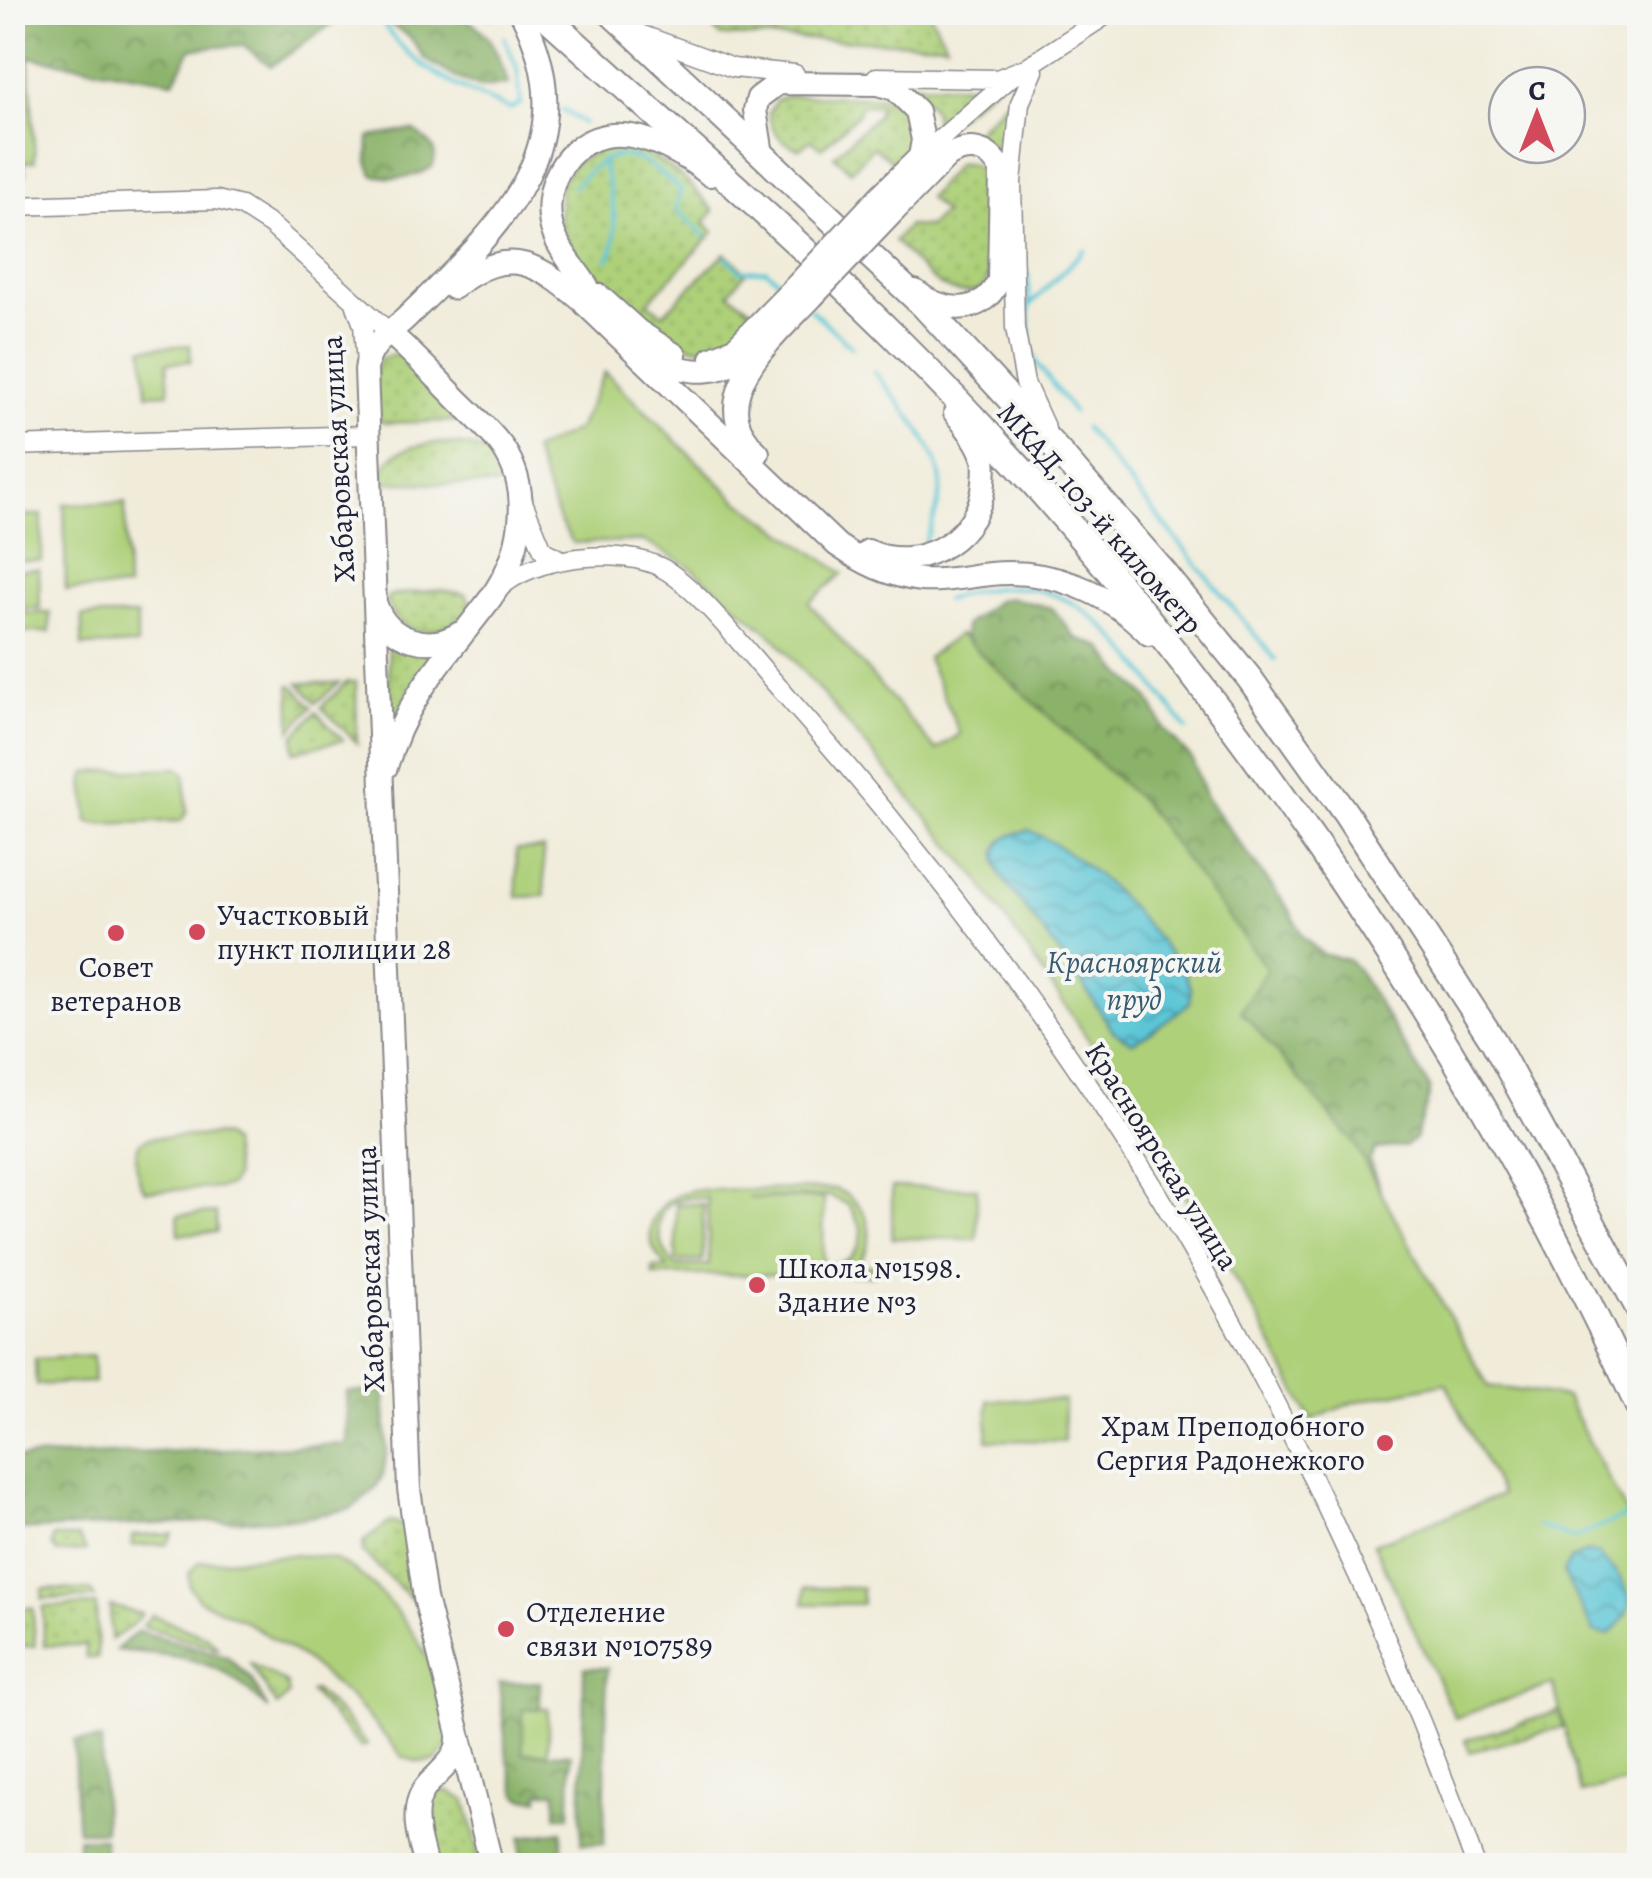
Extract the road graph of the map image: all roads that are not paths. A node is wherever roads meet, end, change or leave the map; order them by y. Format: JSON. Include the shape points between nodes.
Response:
{"nodes":[{"id":1,"x":521,"y":12,"type":"edge"},
{"id":2,"x":541,"y":12,"type":"edge"},
{"id":3,"x":1110,"y":12,"type":"edge"},
{"id":4,"x":619,"y":21,"type":"edge"},
{"id":5,"x":1031,"y":69,"type":"junction"},
{"id":6,"x":762,"y":154,"type":"junction"},
{"id":7,"x":927,"y":164,"type":"junction"},
{"id":8,"x":12,"y":206,"type":"edge"},
{"id":9,"x":794,"y":242,"type":"junction"},
{"id":10,"x":459,"y":266,"type":"junction"},
{"id":11,"x":884,"y":268,"type":"junction"},
{"id":12,"x":805,"y":291,"type":"junction"},
{"id":13,"x":586,"y":295,"type":"junction"},
{"id":14,"x":354,"y":302,"type":"junction"},
{"id":15,"x":390,"y":334,"type":"junction"},
{"id":16,"x":894,"y":336,"type":"junction"},
{"id":17,"x":764,"y":347,"type":"junction"},
{"id":18,"x":413,"y":353,"type":"junction"},
{"id":19,"x":366,"y":370,"type":"junction"},
{"id":20,"x":368,"y":435,"type":"junction"},
{"id":21,"x":12,"y":446,"type":"edge"},
{"id":22,"x":1058,"y":451,"type":"junction"},
{"id":23,"x":520,"y":494,"type":"junction"},
{"id":24,"x":567,"y":561,"type":"junction"},
{"id":25,"x":492,"y":596,"type":"junction"},
{"id":26,"x":375,"y":597,"type":"junction"},
{"id":27,"x":466,"y":627,"type":"junction"},
{"id":28,"x":1216,"y":705,"type":"junction"},
{"id":29,"x":381,"y":796,"type":"junction"},
{"id":30,"x":1640,"y":1312,"type":"edge"},
{"id":31,"x":1640,"y":1410,"type":"edge"},
{"id":32,"x":458,"y":1734,"type":"junction"},
{"id":33,"x":431,"y":1782,"type":"junction"},
{"id":34,"x":475,"y":1802,"type":"junction"},
{"id":35,"x":426,"y":1866,"type":"edge"},
{"id":36,"x":492,"y":1866,"type":"edge"},
{"id":37,"x":1476,"y":1866,"type":"edge"}],
"edges":[{"from":1,"to":10,"type":"main road","via":[[536,42],[546,104],[537,160],[504,214]]},
{"from":2,"to":9,"type":"highway","name":"МКАД, 103-й километр"},
{"from":3,"to":5,"type":"street"},
{"from":4,"to":5,"type":"street","via":[[733,68],[772,73],[968,81]]},
{"from":4,"to":6,"type":"highway","name":"МКАД, 103-й километр"},
{"from":5,"to":7,"type":"street"},
{"from":5,"to":22,"type":"street","via":[[1020,103],[1012,182],[1018,358]]},
{"from":6,"to":7,"type":"main road","via":[[758,98],[778,82],[877,84],[909,99],[922,125]]},
{"from":6,"to":11,"type":"highway","name":"МКАД, 103-й километр"},
{"from":7,"to":11,"type":"main road","via":[[971,148],[994,158],[1001,170],[999,280],[980,305],[964,308],[922,297]]},
{"from":7,"to":12,"type":"main road","bridge":true},
{"from":8,"to":14,"type":"street","via":[[230,202],[255,212]]},
{"from":9,"to":13,"type":"main road","via":[[702,168],[667,148],[612,135],[576,150],[553,182],[549,200],[554,234]]},
{"from":9,"to":16,"type":"highway","name":"МКАД, 103-й километр"},
{"from":10,"to":13,"type":"main road","via":[[494,248],[516,248],[540,255]]},
{"from":10,"to":15,"type":"main road"},
{"from":11,"to":22,"type":"highway","name":"МКАД, 103-й километр"},
{"from":12,"to":13,"type":"main road","via":[[734,349],[700,360],[676,356]]},
{"from":12,"to":17,"type":"main road"},
{"from":13,"to":17,"type":"main road","via":[[647,356],[671,367],[717,371]]},
{"from":13,"to":18,"type":"main road","via":[[538,269],[495,262],[422,313],[411,331]]},
{"from":13,"to":28,"type":"main road","via":[[862,562],[924,580],[1032,574],[1085,588],[1135,620]]},
{"from":14,"to":15,"type":"street"},
{"from":14,"to":19,"type":"street","name":"Хабаровская улица"},
{"from":15,"to":18,"type":"main road","name":"Хабаровская улица"},
{"from":15,"to":19,"type":"main road","via":[[372,349]]},
{"from":16,"to":17,"type":"main road","via":[[970,432],[985,462],[970,526],[919,558],[871,553],[750,446],[735,406]]},
{"from":16,"to":28,"type":"highway","name":"МКАД, 103-й километр","via":[[1057,514]]},
{"from":18,"to":23,"type":"main road","name":"Хабаровская улица","via":[[502,447]]},
{"from":19,"to":20,"type":"main road","name":"Хабаровская улица"},
{"from":20,"to":21,"type":"street"},
{"from":20,"to":26,"type":"main road","name":"Хабаровская улица"},
{"from":22,"to":30,"type":"highway","name":"МКАД, 103-й километр","via":[[1178,589],[1280,721],[1411,912],[1545,1131]]},
{"from":23,"to":24,"type":"street","via":[[543,550]]},
{"from":23,"to":25,"type":"main road","name":"Хабаровская улица","via":[[518,537]]},
{"from":24,"to":25,"type":"street","name":"Красноярская улица","via":[[519,572]]},
{"from":24,"to":37,"type":"street","name":"Красноярская улица","via":[[649,562],[692,593],[883,808],[1086,1082],[1265,1383],[1374,1612]]},
{"from":25,"to":27,"type":"main road","name":"Хабаровская улица"},
{"from":26,"to":27,"type":"main road","via":[[384,623],[408,639],[432,643]]},
{"from":26,"to":29,"type":"main road","name":"Хабаровская улица"},
{"from":27,"to":29,"type":"main road","name":"Хабаровская улица","via":[[408,710]]},
{"from":28,"to":31,"type":"highway","name":"МКАД, 103-й километр","via":[[1397,967],[1508,1152]]},
{"from":29,"to":32,"type":"main road","name":"Хабаровская улица","via":[[409,1489],[424,1598]]},
{"from":32,"to":33,"type":"main road","via":[[455,1756]]},
{"from":32,"to":34,"type":"main road","name":"Хабаровская улица"},
{"from":33,"to":34,"type":"main road","via":[[464,1786]]},
{"from":33,"to":35,"type":"main road","via":[[417,1808]]},
{"from":34,"to":36,"type":"main road","name":"Хабаровская улица"}]}
